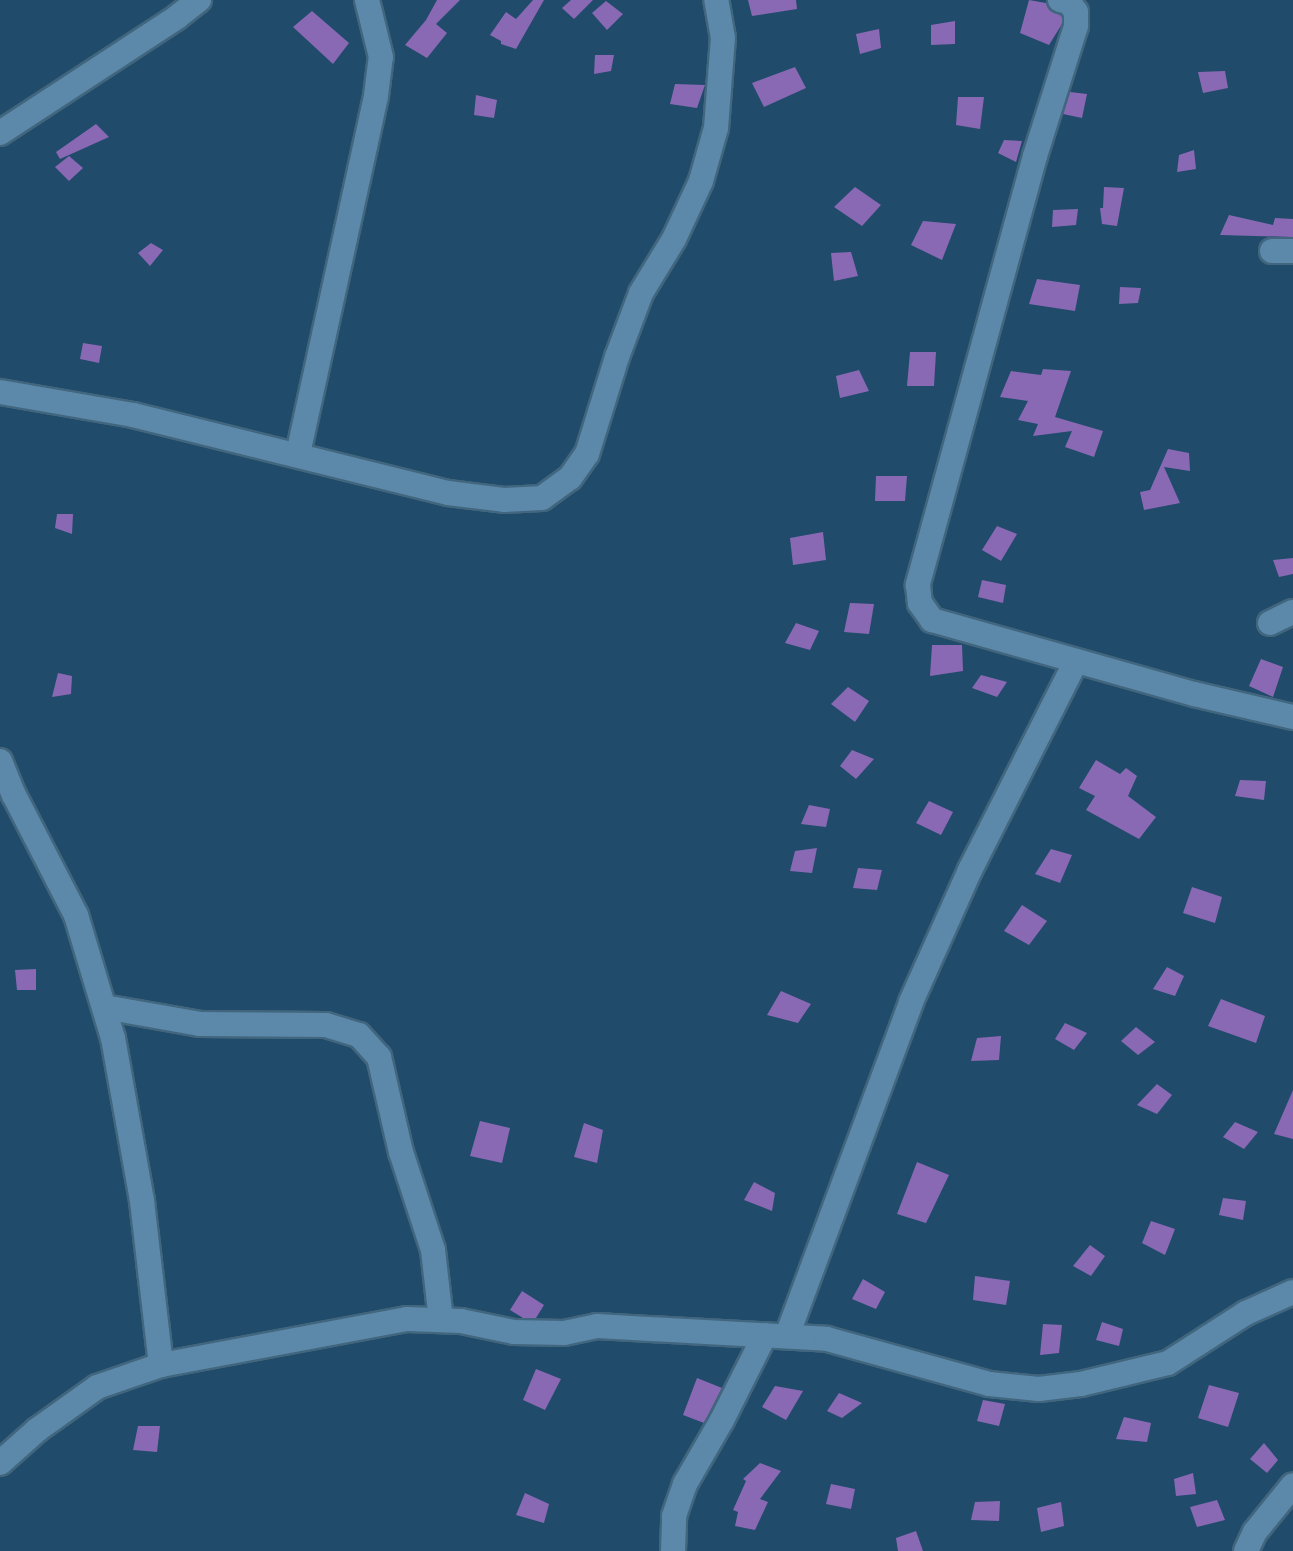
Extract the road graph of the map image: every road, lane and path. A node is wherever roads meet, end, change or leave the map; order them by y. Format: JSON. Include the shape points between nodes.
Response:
{"nodes":[{"id":1,"x":199,"y":0,"type":"edge"},
{"id":2,"x":367,"y":0,"type":"edge"},
{"id":3,"x":716,"y":0,"type":"edge"},
{"id":4,"x":1060,"y":0,"type":"edge"},
{"id":5,"x":0,"y":133,"type":"edge"},
{"id":6,"x":0,"y":392,"type":"edge"},
{"id":7,"x":298,"y":454,"type":"junction"},
{"id":8,"x":1293,"y":612,"type":"edge"},
{"id":9,"x":1270,"y":623,"type":"dead end"},
{"id":10,"x":1076,"y":661,"type":"junction"},
{"id":11,"x":1293,"y":717,"type":"edge"},
{"id":12,"x":0,"y":761,"type":"edge"},
{"id":13,"x":104,"y":1007,"type":"junction"},
{"id":14,"x":1293,"y":1292,"type":"edge"},
{"id":15,"x":441,"y":1320,"type":"junction"},
{"id":16,"x":776,"y":1336,"type":"junction"},
{"id":17,"x":160,"y":1365,"type":"junction"},
{"id":18,"x":0,"y":1463,"type":"edge"},
{"id":19,"x":1293,"y":1485,"type":"edge"},
{"id":20,"x":673,"y":1551,"type":"edge"},
{"id":21,"x":1246,"y":1551,"type":"edge"}],
"edges":[{"from":1,"to":5,"type":"street"},
{"from":2,"to":7,"type":"street","via":[[381,57],[376,96]]},
{"from":3,"to":7,"type":"street","via":[[723,38],[716,128],[700,181],[674,239],[641,293],[587,454],[570,478],[542,498],[504,500],[448,493]]},
{"from":4,"to":10,"type":"street","via":[[1069,2],[1076,12],[1076,26],[1035,156],[918,585],[920,603],[932,620]]},
{"from":6,"to":7,"type":"street","via":[[133,415]]},
{"from":8,"to":9,"type":"street"},
{"from":10,"to":11,"type":"street"},
{"from":10,"to":16,"type":"street","via":[[970,870],[911,1002]]},
{"from":12,"to":13,"type":"street","via":[[76,915]]},
{"from":13,"to":15,"type":"street","via":[[200,1024],[326,1025],[359,1035],[379,1057],[401,1152],[433,1250]]},
{"from":13,"to":17,"type":"street","via":[[142,1201]]},
{"from":14,"to":16,"type":"street","via":[[1246,1313],[1168,1363],[1081,1384],[1039,1389],[989,1384],[827,1339]]},
{"from":15,"to":16,"type":"street","via":[[514,1332],[564,1334],[597,1326]]},
{"from":15,"to":17,"type":"street","via":[[407,1319]]},
{"from":16,"to":20,"type":"street","via":[[685,1484],[674,1516]]},
{"from":17,"to":18,"type":"street","via":[[97,1387],[36,1430]]},
{"from":19,"to":21,"type":"street","via":[[1255,1532]]}]}
